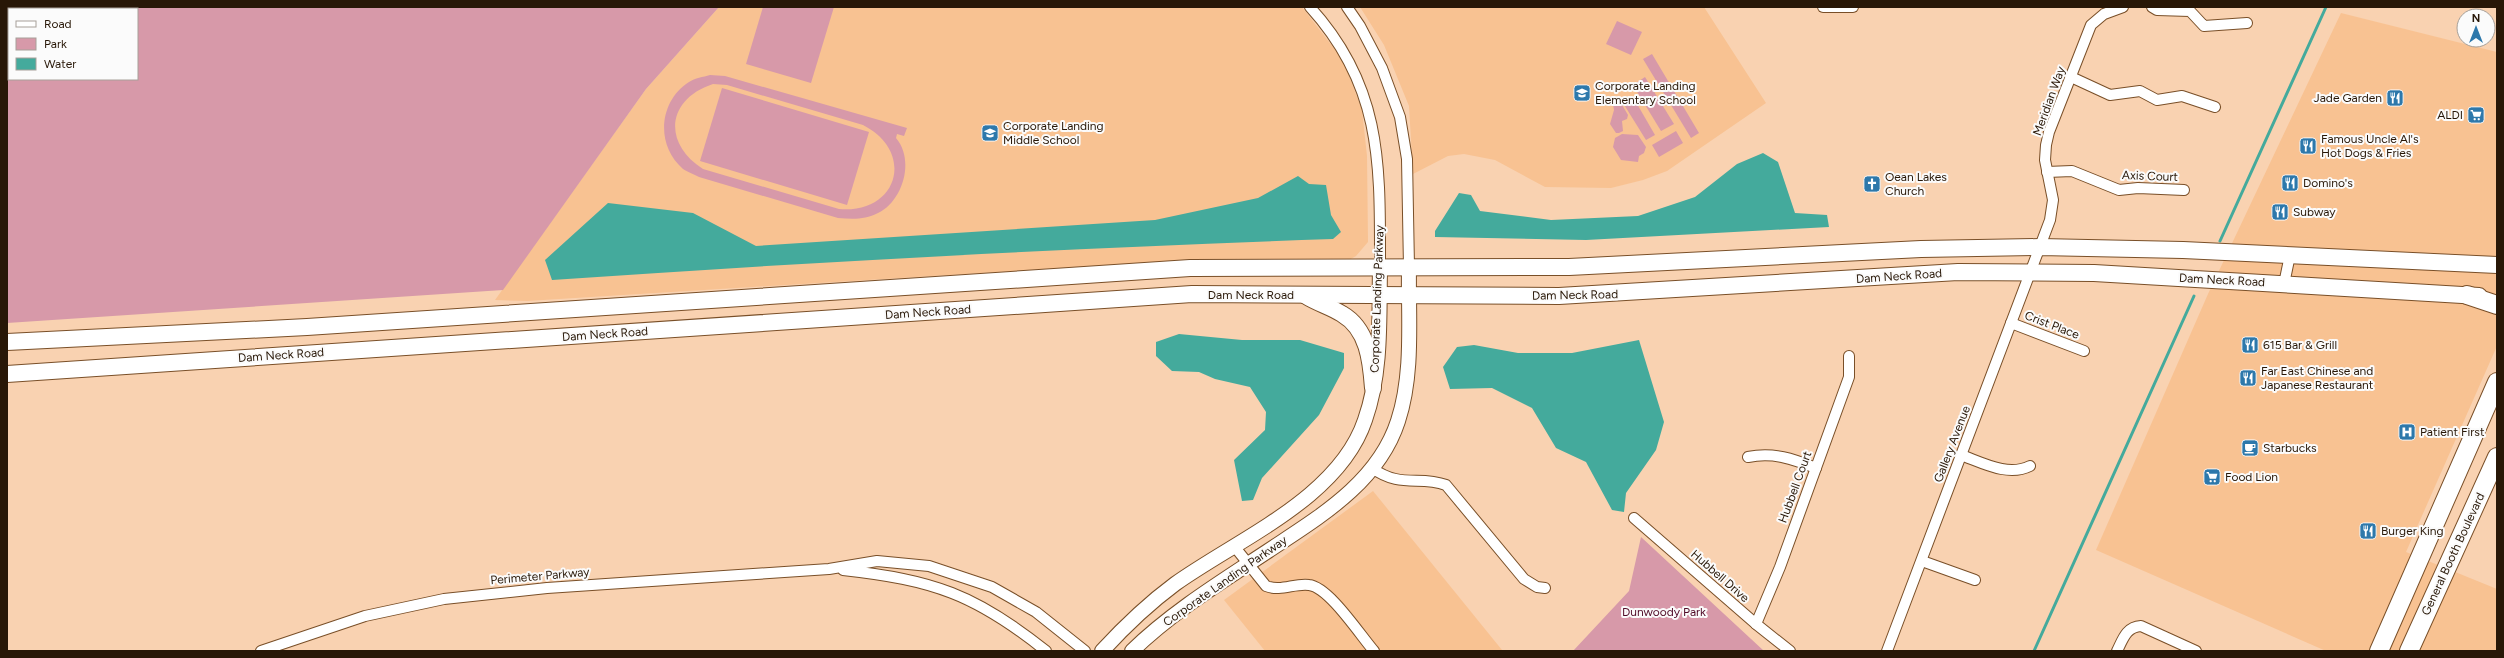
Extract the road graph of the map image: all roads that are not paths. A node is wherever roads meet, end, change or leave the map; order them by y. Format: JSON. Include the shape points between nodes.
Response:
{"nodes":[{"id":1,"x":1310,"y":7,"type":"edge"},
{"id":2,"x":1347,"y":7,"type":"edge"},
{"id":3,"x":1823,"y":7,"type":"edge"},
{"id":4,"x":1853,"y":7,"type":"edge"},
{"id":5,"x":2123,"y":7,"type":"edge"},
{"id":6,"x":2152,"y":7,"type":"edge"},
{"id":7,"x":2247,"y":23,"type":"dead end"},
{"id":8,"x":2071,"y":77,"type":"junction"},
{"id":9,"x":2215,"y":107,"type":"dead end"},
{"id":10,"x":2047,"y":172,"type":"junction"},
{"id":11,"x":2184,"y":190,"type":"dead end"},
{"id":12,"x":2040,"y":247,"type":"junction"},
{"id":13,"x":2290,"y":256,"type":"junction"},
{"id":14,"x":2497,"y":265,"type":"edge"},
{"id":15,"x":1380,"y":267,"type":"junction"},
{"id":16,"x":1409,"y":267,"type":"junction"},
{"id":17,"x":2030,"y":272,"type":"junction"},
{"id":18,"x":2284,"y":284,"type":"junction"},
{"id":19,"x":1302,"y":295,"type":"junction"},
{"id":20,"x":1380,"y":295,"type":"junction"},
{"id":21,"x":1408,"y":295,"type":"junction"},
{"id":22,"x":2467,"y":295,"type":"junction"},
{"id":23,"x":2497,"y":297,"type":"edge"},
{"id":24,"x":2497,"y":305,"type":"edge"},
{"id":25,"x":2011,"y":323,"type":"junction"},
{"id":26,"x":7,"y":342,"type":"edge"},
{"id":27,"x":2084,"y":351,"type":"dead end"},
{"id":28,"x":1850,"y":356,"type":"dead end"},
{"id":29,"x":7,"y":374,"type":"edge"},
{"id":30,"x":2497,"y":382,"type":"edge"},
{"id":31,"x":1373,"y":388,"type":"junction"},
{"id":32,"x":1961,"y":455,"type":"junction"},
{"id":33,"x":1748,"y":457,"type":"dead end"},
{"id":34,"x":2497,"y":457,"type":"edge"},
{"id":35,"x":2030,"y":466,"type":"dead end"},
{"id":36,"x":1372,"y":468,"type":"junction"},
{"id":37,"x":1816,"y":468,"type":"junction"},
{"id":38,"x":1634,"y":518,"type":"dead end"},
{"id":39,"x":1234,"y":546,"type":"junction"},
{"id":40,"x":1922,"y":561,"type":"junction"},
{"id":41,"x":1248,"y":564,"type":"junction"},
{"id":42,"x":829,"y":569,"type":"junction"},
{"id":43,"x":1975,"y":580,"type":"dead end"},
{"id":44,"x":1545,"y":588,"type":"dead end"},
{"id":45,"x":1756,"y":624,"type":"junction"},
{"id":46,"x":261,"y":651,"type":"edge"},
{"id":47,"x":1046,"y":651,"type":"edge"},
{"id":48,"x":1085,"y":651,"type":"edge"},
{"id":49,"x":1102,"y":651,"type":"edge"},
{"id":50,"x":1132,"y":651,"type":"edge"},
{"id":51,"x":1374,"y":651,"type":"edge"},
{"id":52,"x":1790,"y":651,"type":"edge"},
{"id":53,"x":1887,"y":651,"type":"edge"},
{"id":54,"x":2117,"y":651,"type":"edge"},
{"id":55,"x":2196,"y":651,"type":"edge"},
{"id":56,"x":2379,"y":651,"type":"edge"},
{"id":57,"x":2409,"y":651,"type":"edge"}],
"edges":[{"from":1,"to":15,"type":"street","name":"Corporate Landing Parkway","via":[[1332,34],[1353,69],[1370,114],[1380,174]]},
{"from":2,"to":16,"type":"street","name":"Corporate Landing Parkway","via":[[1382,68],[1400,116],[1407,159]]},
{"from":3,"to":4,"type":"street"},
{"from":5,"to":8,"type":"street","name":"Meridian Way","via":[[2104,14],[2091,25]]},
{"from":6,"to":7,"type":"street","via":[[2157,10],[2190,10],[2204,26]]},
{"from":8,"to":9,"type":"street","via":[[2110,95],[2140,91],[2157,100],[2182,96]]},
{"from":8,"to":10,"type":"street","name":"Meridian Way","via":[[2050,132],[2045,160]]},
{"from":10,"to":11,"type":"street","name":"Axis Court","via":[[2072,171],[2119,190]]},
{"from":10,"to":12,"type":"street","name":"Meridian Way","via":[[2054,200]]},
{"from":12,"to":13,"type":"main road","name":"Dam Neck Road"},
{"from":12,"to":16,"type":"main road","name":"Dam Neck Road","via":[[1921,249],[1604,266]]},
{"from":12,"to":17,"type":"street","name":"Gallery Avenue"},
{"from":13,"to":14,"type":"main road","name":"Dam Neck Road"},
{"from":13,"to":18,"type":"street"},
{"from":15,"to":16,"type":"main road","name":"Dam Neck Road"},
{"from":15,"to":20,"type":"street","name":"Corporate Landing Parkway"},
{"from":15,"to":26,"type":"main road","name":"Dam Neck Road","via":[[1190,268],[307,327]]},
{"from":16,"to":21,"type":"street","name":"Corporate Landing Parkway"},
{"from":17,"to":18,"type":"main road","name":"Dam Neck Road","via":[[2094,273]]},
{"from":17,"to":21,"type":"main road","name":"Dam Neck Road","via":[[1958,272],[1615,294]]},
{"from":17,"to":25,"type":"street","name":"Gallery Avenue"},
{"from":18,"to":22,"type":"main road","name":"Dam Neck Road"},
{"from":19,"to":20,"type":"main road","name":"Dam Neck Road"},
{"from":19,"to":29,"type":"main road","name":"Dam Neck Road","via":[[1192,294]]},
{"from":19,"to":31,"type":"main road","via":[[1343,314],[1357,328],[1369,351]]},
{"from":20,"to":21,"type":"main road","name":"Dam Neck Road"},
{"from":20,"to":31,"type":"street","name":"Corporate Landing Parkway"},
{"from":21,"to":36,"type":"street","name":"Corporate Landing Parkway","via":[[1407,381],[1403,402],[1398,422]]},
{"from":22,"to":23,"type":"main road","name":"Dam Neck Road"},
{"from":22,"to":24,"type":"highway"},
{"from":25,"to":27,"type":"street","name":"Crist Place"},
{"from":25,"to":32,"type":"street","name":"Gallery Avenue"},
{"from":28,"to":37,"type":"street","name":"Hubbell Court","via":[[1849,377]]},
{"from":30,"to":56,"type":"highway"},
{"from":31,"to":39,"type":"street","name":"Corporate Landing Parkway","via":[[1359,435],[1331,474],[1317,488]]},
{"from":32,"to":35,"type":"street","via":[[2006,471],[2023,470]]},
{"from":32,"to":40,"type":"street","name":"Gallery Avenue"},
{"from":33,"to":37,"type":"street","via":[[1770,454],[1783,456]]},
{"from":34,"to":57,"type":"highway","name":"General Booth Boulevard"},
{"from":36,"to":41,"type":"street","name":"Corporate Landing Parkway","via":[[1358,485],[1325,515]]},
{"from":36,"to":44,"type":"street","via":[[1382,476],[1401,481],[1446,485],[1524,579],[1537,587]]},
{"from":37,"to":45,"type":"street","name":"Hubbell Court"},
{"from":38,"to":45,"type":"street","name":"Hubbell Drive"},
{"from":39,"to":41,"type":"street"},
{"from":39,"to":49,"type":"street","name":"Corporate Landing Parkway","via":[[1150,603],[1126,624]]},
{"from":40,"to":43,"type":"street"},
{"from":40,"to":53,"type":"street","name":"Gallery Avenue"},
{"from":41,"to":50,"type":"street","name":"Corporate Landing Parkway","via":[[1185,607]]},
{"from":41,"to":51,"type":"street","via":[[1269,588],[1282,589],[1304,584],[1319,588]]},
{"from":42,"to":46,"type":"street","name":"Perimeter Parkway","via":[[547,588],[444,599],[365,616]]},
{"from":42,"to":47,"type":"street","name":"Perimeter Parkway","via":[[900,577],[953,592],[1013,625]]},
{"from":42,"to":48,"type":"street","name":"Perimeter Parkway","via":[[883,561],[928,566],[959,574],[1022,602]]},
{"from":45,"to":52,"type":"street","name":"Hubbell Drive"},
{"from":54,"to":55,"type":"street","via":[[2127,632],[2134,626],[2141,626]]}]}
